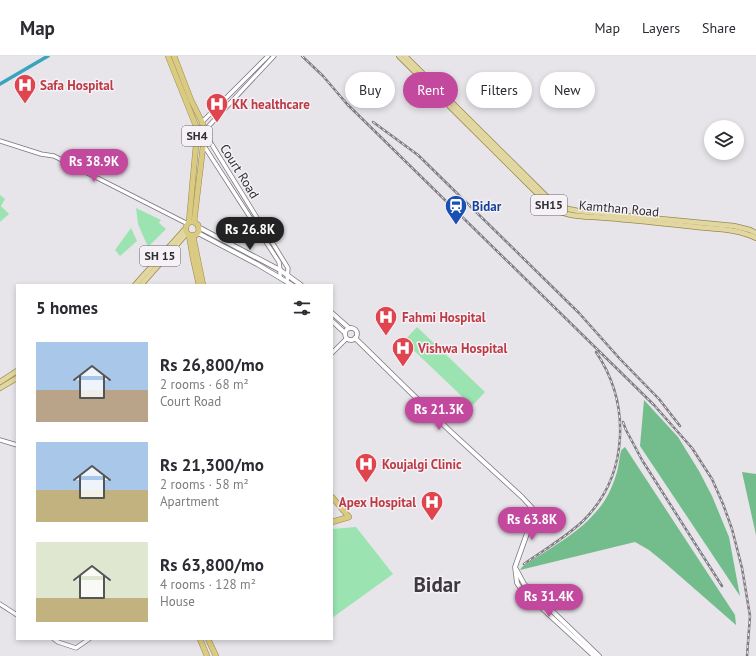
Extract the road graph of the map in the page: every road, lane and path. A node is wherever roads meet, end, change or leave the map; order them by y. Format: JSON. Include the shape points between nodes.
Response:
{"nodes":[{"id":1,"x":168,"y":56,"type":"edge"},
{"id":2,"x":174,"y":56,"type":"edge"},
{"id":3,"x":268,"y":56,"type":"edge"},
{"id":4,"x":274,"y":56,"type":"edge"},
{"id":5,"x":399,"y":56,"type":"edge"},
{"id":6,"x":405,"y":56,"type":"edge"},
{"id":7,"x":202,"y":122,"type":"junction"},
{"id":8,"x":196,"y":126,"type":"junction"},
{"id":9,"x":204,"y":132,"type":"junction"},
{"id":10,"x":197,"y":134,"type":"junction"},
{"id":11,"x":0,"y":141,"type":"edge"},
{"id":12,"x":203,"y":142,"type":"junction"},
{"id":13,"x":255,"y":215,"type":"junction"},
{"id":14,"x":250,"y":217,"type":"junction"},
{"id":15,"x":653,"y":220,"type":"junction"},
{"id":16,"x":702,"y":225,"type":"junction"},
{"id":17,"x":192,"y":229,"type":"junction"},
{"id":18,"x":756,"y":233,"type":"edge"},
{"id":19,"x":756,"y":238,"type":"edge"},
{"id":20,"x":280,"y":270,"type":"junction"},
{"id":21,"x":288,"y":275,"type":"junction"},
{"id":22,"x":280,"y":277,"type":"junction"},
{"id":23,"x":287,"y":282,"type":"junction"},
{"id":24,"x":136,"y":284,"type":"edge"},
{"id":25,"x":142,"y":284,"type":"edge"},
{"id":26,"x":199,"y":284,"type":"edge"},
{"id":27,"x":203,"y":284,"type":"edge"},
{"id":28,"x":290,"y":284,"type":"edge"},
{"id":29,"x":300,"y":284,"type":"edge"},
{"id":30,"x":333,"y":314,"type":"edge"},
{"id":31,"x":333,"y":322,"type":"edge"},
{"id":32,"x":348,"y":328,"type":"junction"},
{"id":33,"x":344,"y":332,"type":"junction"},
{"id":34,"x":355,"y":338,"type":"junction"},
{"id":35,"x":346,"y":339,"type":"junction"},
{"id":36,"x":333,"y":352,"type":"edge"},
{"id":37,"x":16,"y":372,"type":"edge"},
{"id":38,"x":16,"y":379,"type":"edge"},
{"id":39,"x":0,"y":382,"type":"edge"},
{"id":40,"x":0,"y":388,"type":"edge"},
{"id":41,"x":0,"y":440,"type":"edge"},
{"id":42,"x":16,"y":445,"type":"edge"},
{"id":43,"x":333,"y":498,"type":"edge"},
{"id":44,"x":333,"y":522,"type":"edge"},
{"id":45,"x":515,"y":567,"type":"junction"},
{"id":46,"x":0,"y":604,"type":"edge"},
{"id":47,"x":16,"y":614,"type":"edge"},
{"id":48,"x":55,"y":640,"type":"edge"},
{"id":49,"x":88,"y":640,"type":"edge"},
{"id":50,"x":200,"y":640,"type":"edge"},
{"id":51,"x":208,"y":640,"type":"edge"},
{"id":52,"x":207,"y":656,"type":"edge"},
{"id":53,"x":216,"y":656,"type":"edge"},
{"id":54,"x":594,"y":656,"type":"edge"},
{"id":55,"x":599,"y":656,"type":"edge"}],
"edges":[{"from":1,"to":8,"type":"highway","number":"SH4"},
{"from":2,"to":7,"type":"highway","number":"SH4"},
{"from":3,"to":7,"type":"street"},
{"from":4,"to":9,"type":"street"},
{"from":5,"to":15,"type":"main road","name":"Kamthan Road","number":"SH15","via":[[559,212],[578,216]]},
{"from":6,"to":15,"type":"main road","name":"Kamthan Road","number":"SH15","via":[[559,207]]},
{"from":7,"to":9,"type":"highway","number":"SH4"},
{"from":8,"to":9,"type":"street","name":"Court Road"},
{"from":8,"to":10,"type":"highway","number":"SH4"},
{"from":9,"to":12,"type":"highway","number":"SH4"},
{"from":9,"to":13,"type":"street","name":"Court Road"},
{"from":10,"to":12,"type":"street"},
{"from":10,"to":17,"type":"highway","number":"SH4"},
{"from":11,"to":17,"type":"street","via":[[54,156]]},
{"from":12,"to":14,"type":"street"},
{"from":12,"to":17,"type":"highway","number":"SH4"},
{"from":13,"to":14,"type":"street"},
{"from":13,"to":21,"type":"street","name":"Court Road","via":[[288,268]]},
{"from":14,"to":20,"type":"street","via":[[279,262]]},
{"from":15,"to":16,"type":"main road","name":"Kamthan Road","number":"SH15"},
{"from":16,"to":18,"type":"main road","name":"Kamthan Road","number":"SH15","via":[[734,226]]},
{"from":16,"to":19,"type":"main road","name":"Kamthan Road","number":"SH15"},
{"from":17,"to":20,"type":"main road"},
{"from":17,"to":22,"type":"main road"},
{"from":17,"to":24,"type":"main road","number":"SH 15"},
{"from":17,"to":25,"type":"main road","number":"SH 15"},
{"from":17,"to":26,"type":"highway","number":"SH4","via":[[193,258]]},
{"from":17,"to":27,"type":"highway","number":"SH4"},
{"from":20,"to":21,"type":"main road"},
{"from":20,"to":22,"type":"street"},
{"from":21,"to":23,"type":"street","name":"Court Road"},
{"from":21,"to":29,"type":"main road"},
{"from":22,"to":23,"type":"main road"},
{"from":23,"to":28,"type":"main road"},
{"from":30,"to":32,"type":"main road"},
{"from":31,"to":33,"type":"main road"},
{"from":32,"to":33,"type":"main road"},
{"from":32,"to":34,"type":"main road","via":[[355,330]]},
{"from":33,"to":35,"type":"main road"},
{"from":34,"to":35,"type":"main road"},
{"from":34,"to":45,"type":"main road","via":[[535,511]]},
{"from":35,"to":36,"type":"street"},
{"from":37,"to":39,"type":"main road"},
{"from":38,"to":40,"type":"main road"},
{"from":41,"to":42,"type":"street"},
{"from":43,"to":44,"type":"highway","via":[[349,517]]},
{"from":45,"to":54,"type":"main road","via":[[517,583],[521,588]]},
{"from":45,"to":55,"type":"main road","via":[[524,584]]},
{"from":46,"to":47,"type":"street"},
{"from":48,"to":49,"type":"street","via":[[76,648]]},
{"from":50,"to":52,"type":"highway"},
{"from":51,"to":53,"type":"highway"}]}
